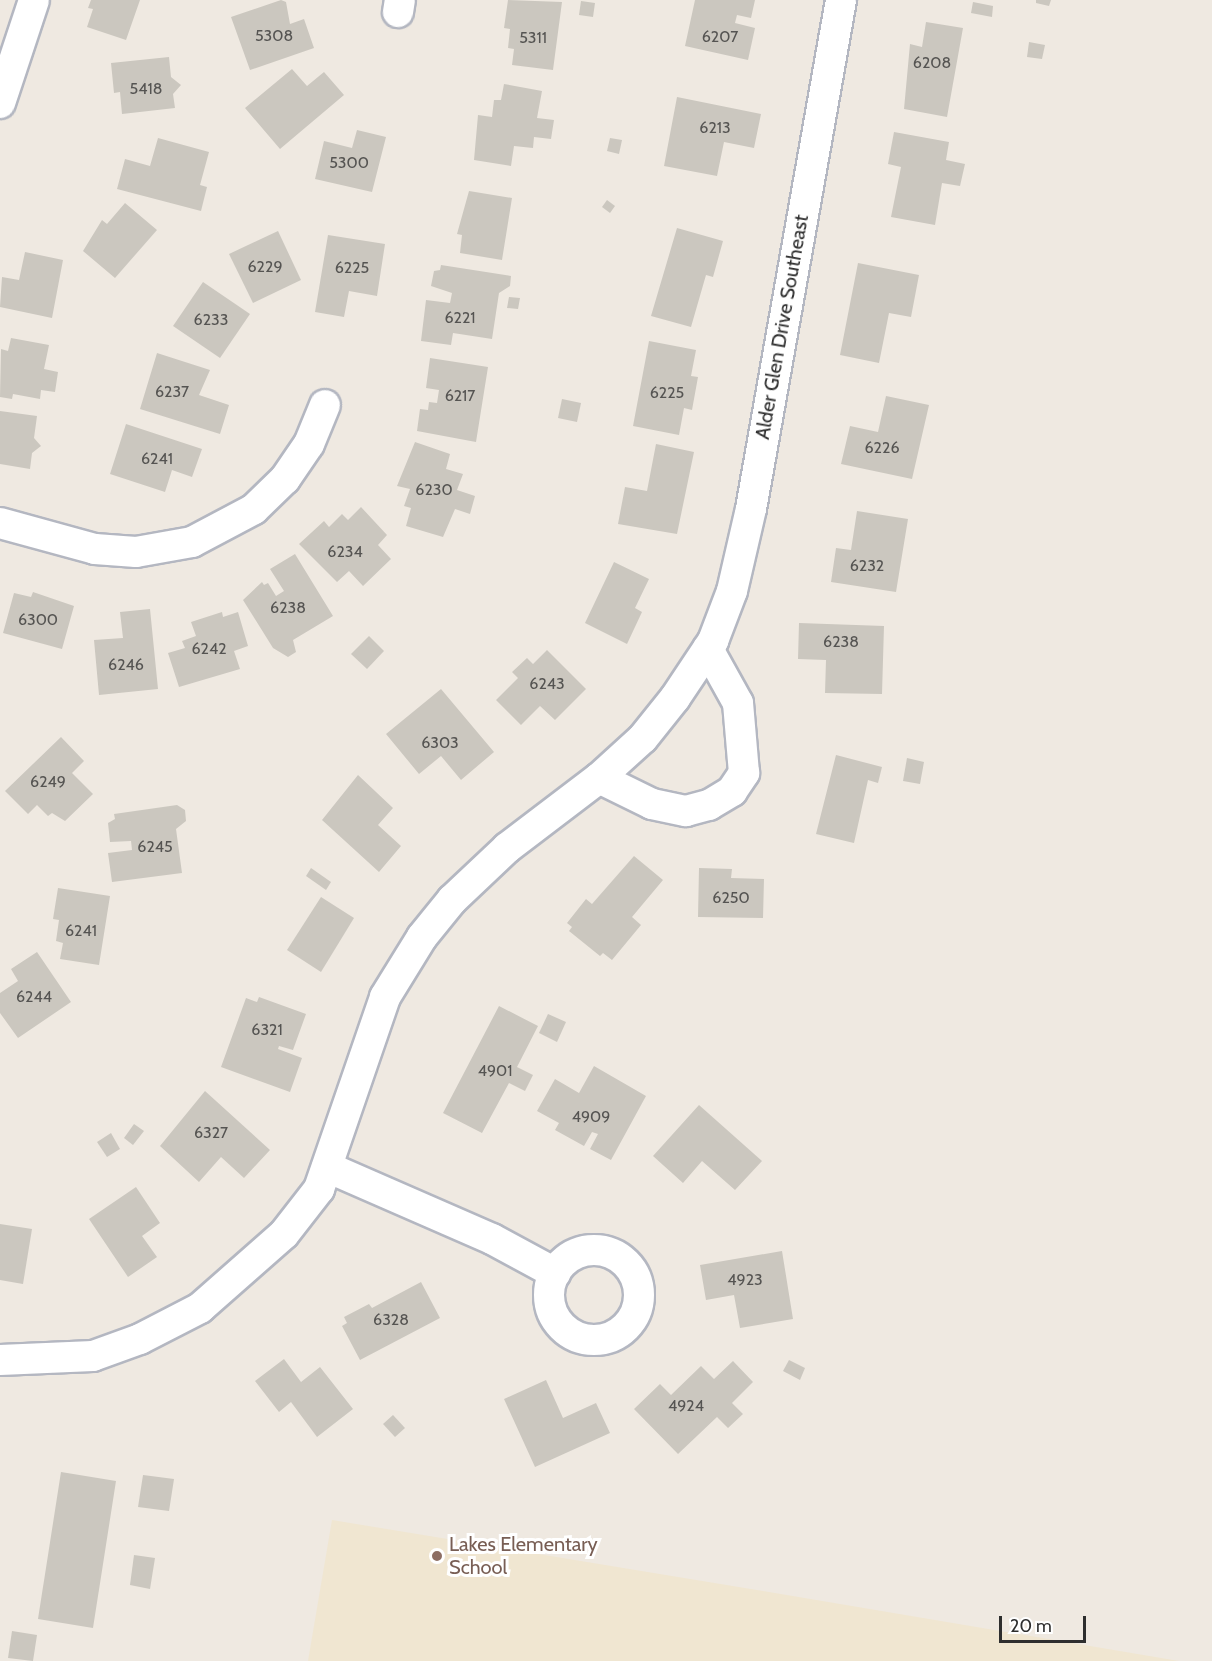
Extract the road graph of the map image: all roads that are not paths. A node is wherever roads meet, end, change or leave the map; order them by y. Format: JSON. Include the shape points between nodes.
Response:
{"nodes":[{"id":1,"x":34,"y":0,"type":"edge"},
{"id":2,"x":841,"y":0,"type":"edge"},
{"id":3,"x":0,"y":103,"type":"edge"},
{"id":4,"x":325,"y":405,"type":"dead end"},
{"id":5,"x":0,"y":523,"type":"edge"},
{"id":6,"x":708,"y":649,"type":"junction"},
{"id":7,"x":599,"y":778,"type":"junction"},
{"id":8,"x":327,"y":1167,"type":"junction"},
{"id":9,"x":555,"y":1273,"type":"dead end"},
{"id":10,"x":0,"y":1360,"type":"edge"}],
"edges":[{"from":1,"to":3,"type":"street"},
{"from":2,"to":6,"type":"street","name":"Alder Glen Drive Southeast","via":[[751,509],[732,591]]},
{"from":4,"to":5,"type":"street","via":[[309,444],[285,479],[254,509],[192,542],[136,552],[95,549]]},
{"from":6,"to":7,"type":"street","name":"Alder Glen Drive Southeast","via":[[643,738]]},
{"from":6,"to":7,"type":"street","via":[[738,704],[744,773],[732,791],[709,805],[686,811],[652,804]]},
{"from":7,"to":8,"type":"street","name":"Alder Glen Drive Southeast","via":[[507,848],[452,900],[422,937],[385,997]]},
{"from":8,"to":9,"type":"street","via":[[492,1239]]},
{"from":8,"to":10,"type":"street","name":"Alder Glen Drive Southeast","via":[[319,1189],[284,1234],[201,1308],[140,1339],[93,1356]]}]}
